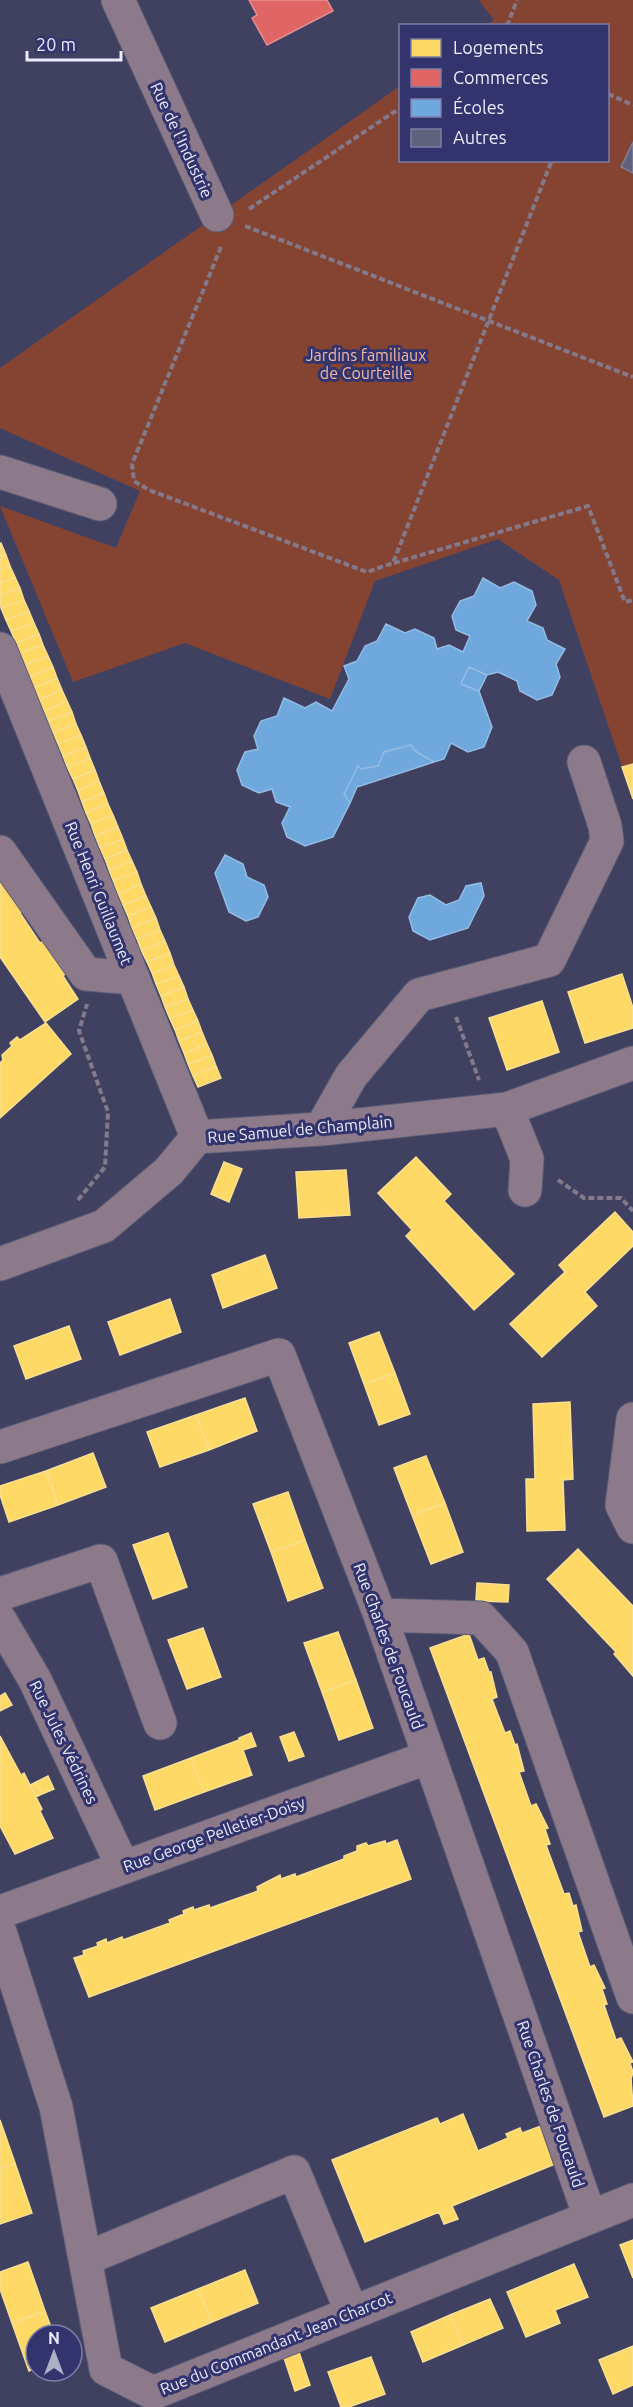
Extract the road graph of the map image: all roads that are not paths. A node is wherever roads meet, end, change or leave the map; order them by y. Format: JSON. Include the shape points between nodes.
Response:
{"nodes":[{"id":1,"x":117,"y":0,"type":"edge"},
{"id":2,"x":231,"y":224,"type":"road end"},
{"id":3,"x":0,"y":472,"type":"edge"},
{"id":4,"x":100,"y":504,"type":"dead end"},
{"id":5,"x":0,"y":650,"type":"edge"},
{"id":6,"x":584,"y":762,"type":"dead end"},
{"id":7,"x":0,"y":852,"type":"edge"},
{"id":8,"x":133,"y":978,"type":"junction"},
{"id":9,"x":633,"y":1063,"type":"edge"},
{"id":10,"x":498,"y":1110,"type":"junction"},
{"id":11,"x":321,"y":1129,"type":"junction"},
{"id":12,"x":197,"y":1137,"type":"junction"},
{"id":13,"x":526,"y":1174,"type":"road end"},
{"id":14,"x":0,"y":1264,"type":"edge"},
{"id":15,"x":633,"y":1419,"type":"edge"},
{"id":16,"x":0,"y":1447,"type":"edge"},
{"id":17,"x":633,"y":1527,"type":"edge"},
{"id":18,"x":0,"y":1594,"type":"edge"},
{"id":19,"x":380,"y":1615,"type":"junction"},
{"id":20,"x":0,"y":1620,"type":"edge"},
{"id":21,"x":160,"y":1723,"type":"dead end"},
{"id":22,"x":429,"y":1757,"type":"junction"},
{"id":23,"x":123,"y":1867,"type":"junction"},
{"id":24,"x":0,"y":1912,"type":"edge"},
{"id":25,"x":0,"y":1932,"type":"edge"},
{"id":26,"x":633,"y":1997,"type":"edge"},
{"id":27,"x":633,"y":2200,"type":"edge"},
{"id":28,"x":590,"y":2217,"type":"junction"},
{"id":29,"x":85,"y":2259,"type":"junction"},
{"id":30,"x":352,"y":2313,"type":"junction"}],
"edges":[{"from":1,"to":2,"type":"street","name":"Rue de l'Industrie"},
{"from":3,"to":4,"type":"street"},
{"from":5,"to":8,"type":"street","name":"Rue Henri Guillaumet"},
{"from":6,"to":11,"type":"street","via":[[607,841],[549,960],[419,995],[351,1076]]},
{"from":7,"to":8,"type":"street","via":[[86,974]]},
{"from":8,"to":12,"type":"street","name":"Rue Henri Guillaumet"},
{"from":9,"to":10,"type":"street","name":"Rue Samuel de Champlain"},
{"from":10,"to":11,"type":"street","name":"Rue Samuel de Champlain"},
{"from":10,"to":13,"type":"street"},
{"from":11,"to":12,"type":"street","name":"Rue Samuel de Champlain"},
{"from":12,"to":14,"type":"street","name":"Rue Samuel de Champlain","via":[[169,1171],[104,1226]]},
{"from":15,"to":17,"type":"street","via":[[622,1506]]},
{"from":16,"to":19,"type":"street","name":"Rue Charles de Foucauld","via":[[279,1355]]},
{"from":18,"to":21,"type":"street","via":[[102,1561]]},
{"from":19,"to":22,"type":"street","name":"Rue Charles de Foucauld"},
{"from":19,"to":26,"type":"street","via":[[481,1618],[513,1652]]},
{"from":20,"to":23,"type":"street","name":"Rue Jules Védrines","via":[[35,1680]]},
{"from":22,"to":23,"type":"street","name":"Rue George Pelletier-Doisy"},
{"from":22,"to":28,"type":"street","name":"Rue Charles de Foucauld"},
{"from":23,"to":24,"type":"street","name":"Rue George Pelletier-Doisy"},
{"from":25,"to":29,"type":"street","name":"Rue du Commandant Jean Charcot","via":[[56,2107]]},
{"from":27,"to":28,"type":"street","name":"Rue du Commandant Jean Charcot"},
{"from":28,"to":30,"type":"street","name":"Rue du Commandant Jean Charcot"},
{"from":29,"to":30,"type":"street","via":[[294,2172]]},
{"from":29,"to":30,"type":"street","name":"Rue du Commandant Jean Charcot","via":[[106,2369],[153,2393]]}]}
